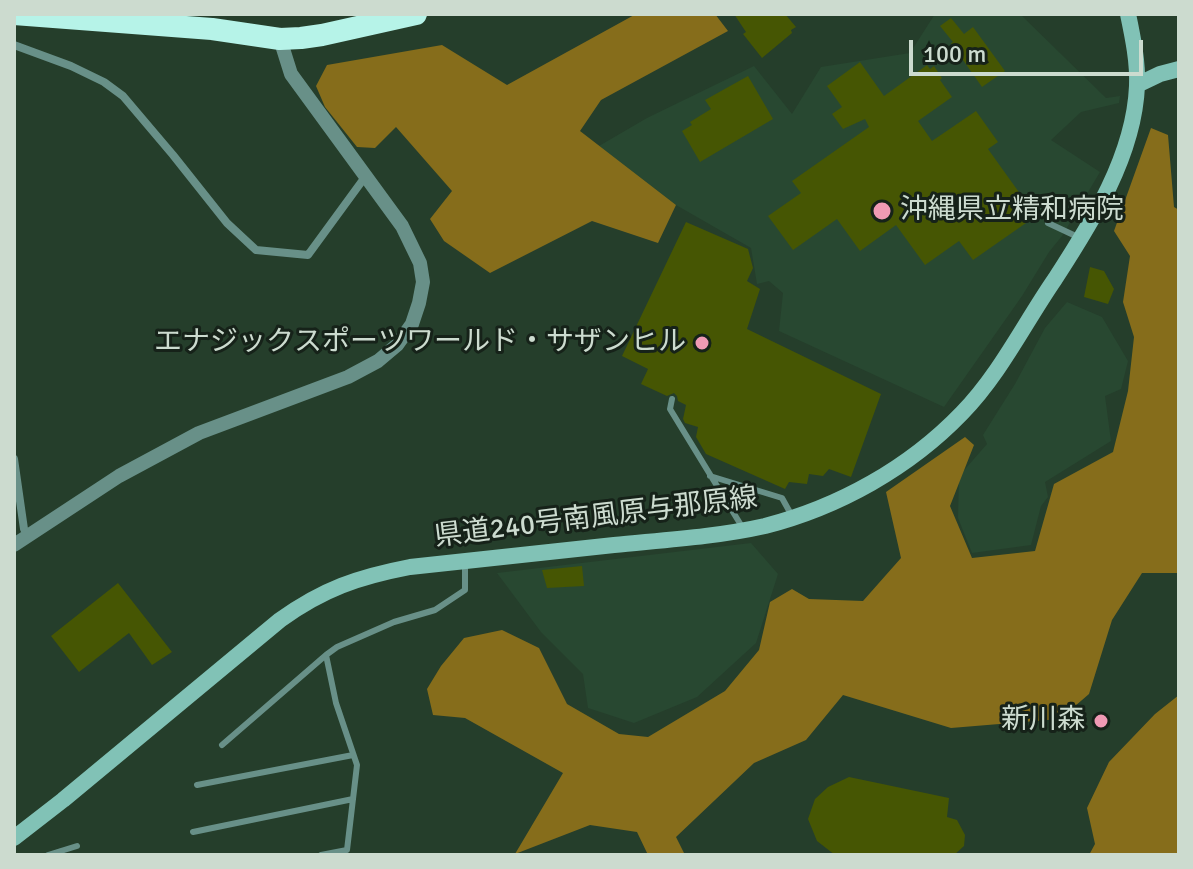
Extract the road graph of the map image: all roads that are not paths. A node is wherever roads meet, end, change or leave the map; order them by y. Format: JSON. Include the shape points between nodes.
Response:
{"nodes":[{"id":1,"x":14,"y":14,"type":"edge"},
{"id":2,"x":236,"y":14,"type":"edge"},
{"id":3,"x":416,"y":14,"type":"edge"},
{"id":4,"x":1128,"y":14,"type":"edge"},
{"id":5,"x":280,"y":39,"type":"junction"},
{"id":6,"x":14,"y":45,"type":"edge"},
{"id":7,"x":1179,"y":69,"type":"edge"},
{"id":8,"x":1137,"y":85,"type":"junction"},
{"id":9,"x":365,"y":177,"type":"junction"},
{"id":10,"x":1048,"y":223,"type":"dead end"},
{"id":11,"x":1080,"y":238,"type":"junction"},
{"id":12,"x":672,"y":399,"type":"dead end"},
{"id":13,"x":14,"y":459,"type":"edge"},
{"id":14,"x":710,"y":476,"type":"junction"},
{"id":15,"x":793,"y":518,"type":"junction"},
{"id":16,"x":744,"y":530,"type":"junction"},
{"id":17,"x":28,"y":535,"type":"junction"},
{"id":18,"x":14,"y":545,"type":"edge"},
{"id":19,"x":465,"y":561,"type":"junction"},
{"id":20,"x":326,"y":655,"type":"junction"},
{"id":21,"x":222,"y":745,"type":"dead end"},
{"id":22,"x":353,"y":755,"type":"junction"},
{"id":23,"x":197,"y":785,"type":"dead end"},
{"id":24,"x":353,"y":799,"type":"junction"},
{"id":25,"x":193,"y":832,"type":"dead end"},
{"id":26,"x":14,"y":838,"type":"edge"},
{"id":27,"x":77,"y":846,"type":"dead end"},
{"id":28,"x":48,"y":855,"type":"edge"},
{"id":29,"x":321,"y":855,"type":"edge"}],
"edges":[{"from":1,"to":5,"type":"highway"},
{"from":2,"to":5,"type":"highway"},
{"from":3,"to":5,"type":"highway"},
{"from":4,"to":8,"type":"main road","name":"県道240号南風原与那原線"},
{"from":5,"to":9,"type":"street","via":[[291,74]]},
{"from":6,"to":9,"type":"street","via":[[71,66],[123,96],[227,223],[256,250],[308,255]]},
{"from":7,"to":8,"type":"main road"},
{"from":8,"to":11,"type":"main road","name":"県道240号南風原与那原線","via":[[1117,169]]},
{"from":9,"to":17,"type":"street","via":[[402,226],[420,263],[419,303],[397,345],[348,377],[199,433],[119,476]]},
{"from":10,"to":11,"type":"lane"},
{"from":11,"to":15,"type":"main road","name":"県道240号南風原与那原線","via":[[980,393],[941,434],[891,472]]},
{"from":12,"to":14,"type":"lane","via":[[670,409]]},
{"from":13,"to":17,"type":"street"},
{"from":14,"to":15,"type":"lane","via":[[782,498]]},
{"from":14,"to":16,"type":"lane"},
{"from":15,"to":16,"type":"main road","name":"県道240号南風原与那原線"},
{"from":16,"to":19,"type":"main road","name":"県道240号南風原与那原線"},
{"from":17,"to":18,"type":"street"},
{"from":19,"to":20,"type":"lane","via":[[465,590],[435,610],[394,622]]},
{"from":19,"to":26,"type":"main road","name":"県道240号南風原与那原線","via":[[369,575],[300,605]]},
{"from":20,"to":21,"type":"lane"},
{"from":20,"to":22,"type":"lane"},
{"from":22,"to":23,"type":"lane"},
{"from":22,"to":24,"type":"lane"},
{"from":24,"to":25,"type":"lane"},
{"from":24,"to":29,"type":"lane","via":[[347,850]]},
{"from":27,"to":28,"type":"lane"}]}
